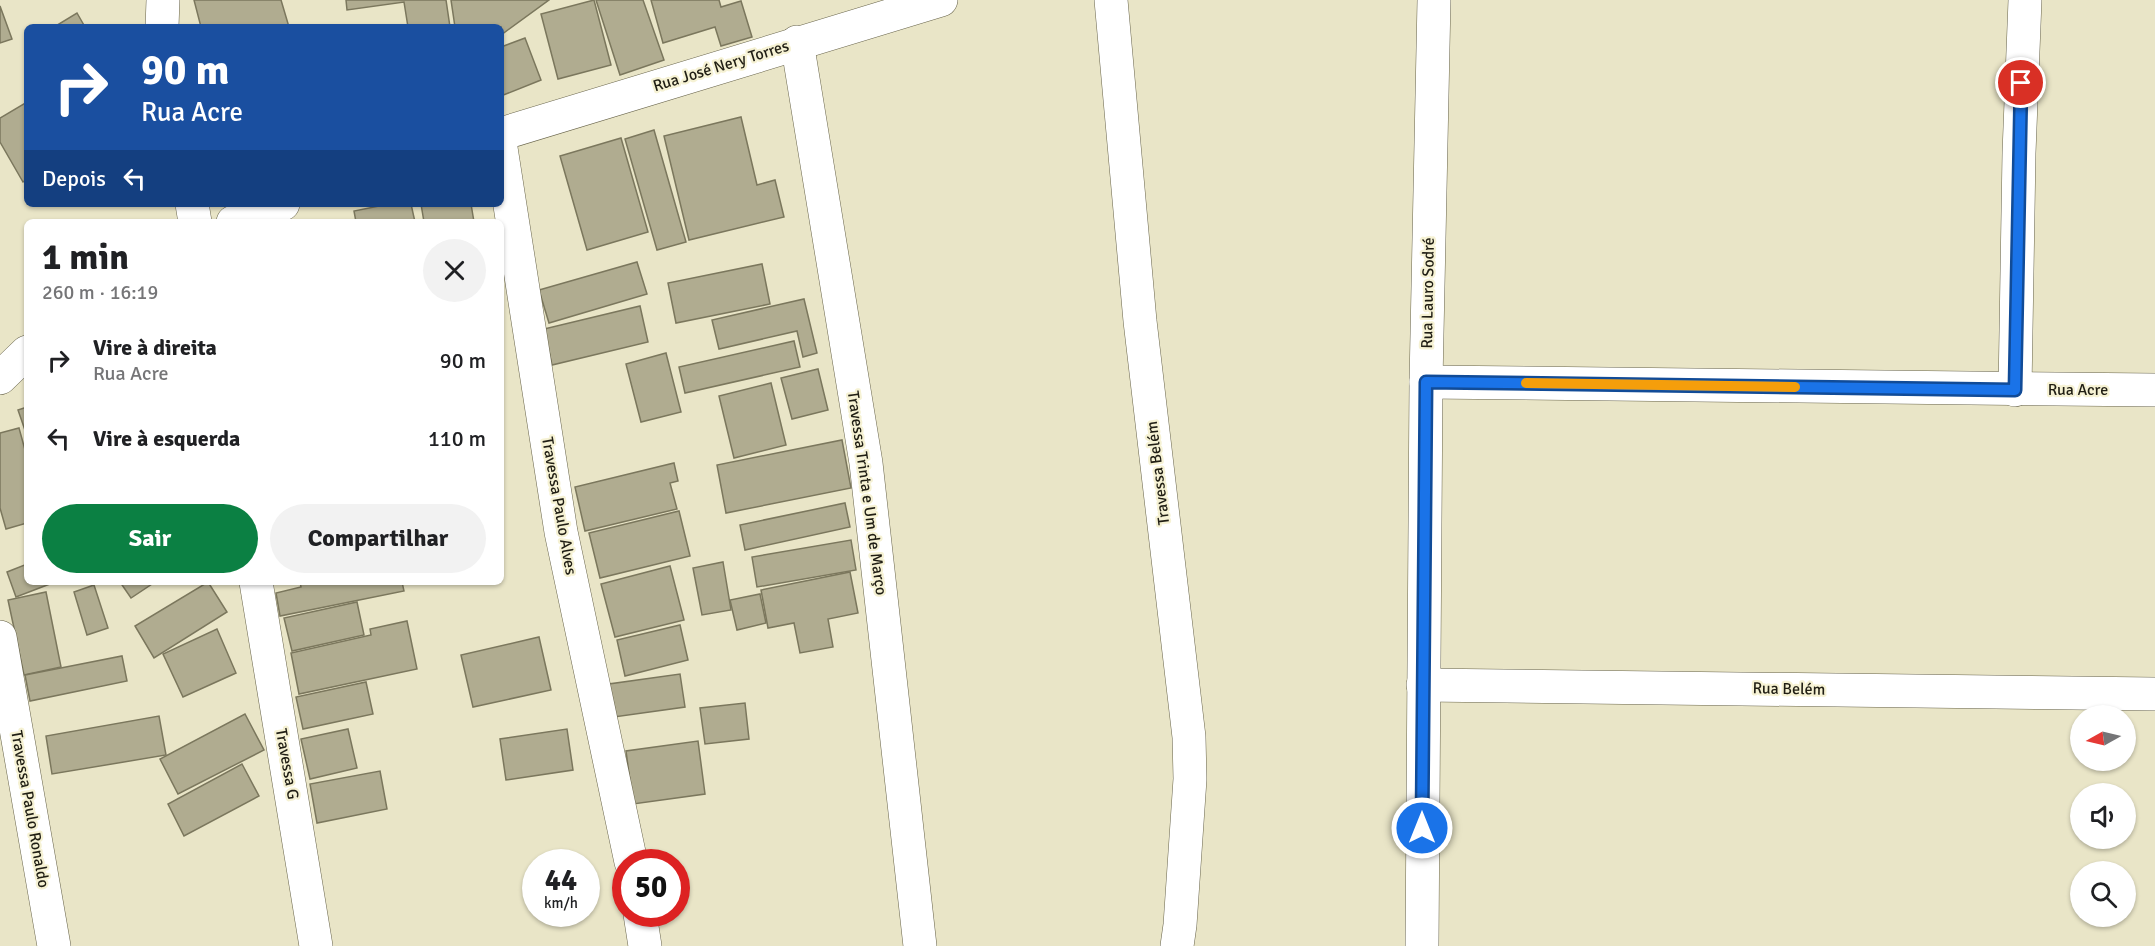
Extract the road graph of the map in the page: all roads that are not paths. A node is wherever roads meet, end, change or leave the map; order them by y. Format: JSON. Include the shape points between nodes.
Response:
{"nodes":[{"id":1,"x":163,"y":0,"type":"edge"},
{"id":2,"x":941,"y":0,"type":"edge"},
{"id":3,"x":1111,"y":0,"type":"edge"},
{"id":4,"x":1434,"y":0,"type":"edge"},
{"id":5,"x":2025,"y":0,"type":"edge"},
{"id":6,"x":162,"y":24,"type":"edge"},
{"id":7,"x":797,"y":42,"type":"junction"},
{"id":8,"x":504,"y":133,"type":"edge"},
{"id":9,"x":504,"y":167,"type":"edge"},
{"id":10,"x":275,"y":207,"type":"edge"},
{"id":11,"x":241,"y":219,"type":"edge"},
{"id":12,"x":24,"y":355,"type":"edge"},
{"id":13,"x":0,"y":378,"type":"edge"},
{"id":14,"x":1426,"y":382,"type":"junction"},
{"id":15,"x":2015,"y":390,"type":"junction"},
{"id":16,"x":2155,"y":390,"type":"edge"},
{"id":17,"x":256,"y":585,"type":"edge"},
{"id":18,"x":0,"y":637,"type":"edge"},
{"id":19,"x":1423,"y":685,"type":"junction"},
{"id":20,"x":2155,"y":693,"type":"edge"},
{"id":21,"x":628,"y":849,"type":"edge"},
{"id":22,"x":642,"y":927,"type":"edge"},
{"id":23,"x":54,"y":946,"type":"edge"},
{"id":24,"x":316,"y":946,"type":"edge"},
{"id":25,"x":645,"y":946,"type":"edge"},
{"id":26,"x":920,"y":946,"type":"edge"},
{"id":27,"x":1177,"y":946,"type":"edge"},
{"id":28,"x":1422,"y":946,"type":"edge"}],
"edges":[{"from":1,"to":6,"type":"street"},
{"from":2,"to":7,"type":"street","name":"Rua José Nery Torres"},
{"from":3,"to":27,"type":"street","name":"Travessa Belém","via":[[1140,321],[1189,737],[1190,779]]},
{"from":4,"to":14,"type":"street","name":"Rua Lauro Sodré"},
{"from":5,"to":15,"type":"street"},
{"from":7,"to":8,"type":"street","name":"Rua José Nery Torres"},
{"from":7,"to":26,"type":"street","name":"Travessa Trinta e Um de Março","via":[[866,463]]},
{"from":9,"to":21,"type":"street","name":"Travessa Paulo Alves","via":[[561,532]]},
{"from":10,"to":11,"type":"street"},
{"from":12,"to":13,"type":"street"},
{"from":14,"to":15,"type":"street","name":"Rua Acre"},
{"from":14,"to":19,"type":"street","name":"Rua Lauro Sodré"},
{"from":15,"to":16,"type":"street","name":"Rua Acre"},
{"from":17,"to":24,"type":"street","name":"Travessa G"},
{"from":18,"to":23,"type":"street","name":"Travessa Paulo Ronaldo"},
{"from":19,"to":20,"type":"street","name":"Rua Belém"},
{"from":19,"to":28,"type":"street","name":"Rua Lauro Sodré"},
{"from":22,"to":25,"type":"street"}]}
